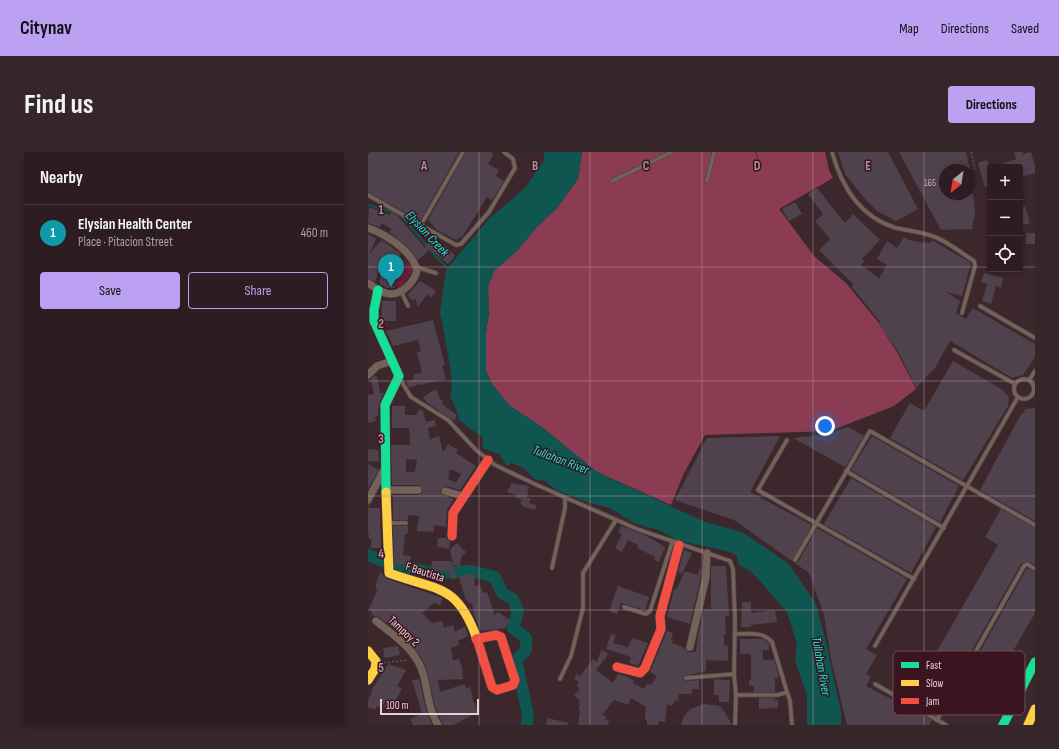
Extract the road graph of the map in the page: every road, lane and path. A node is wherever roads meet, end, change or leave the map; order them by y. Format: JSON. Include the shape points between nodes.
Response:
{"nodes":[{"id":1,"x":463,"y":152,"type":"edge"},
{"id":2,"x":504,"y":152,"type":"edge"},
{"id":3,"x":672,"y":152,"type":"edge"},
{"id":4,"x":714,"y":152,"type":"edge"},
{"id":5,"x":832,"y":152,"type":"edge"},
{"id":6,"x":971,"y":152,"type":"edge"},
{"id":7,"x":974,"y":164,"type":"edge"},
{"id":8,"x":612,"y":181,"type":"dead end"},
{"id":9,"x":707,"y":181,"type":"dead end"},
{"id":10,"x":368,"y":195,"type":"edge"},
{"id":11,"x":421,"y":225,"type":"junction"},
{"id":12,"x":368,"y":228,"type":"edge"},
{"id":13,"x":416,"y":267,"type":"junction"},
{"id":14,"x":436,"y":273,"type":"dead end"},
{"id":15,"x":368,"y":283,"type":"edge"},
{"id":16,"x":378,"y":290,"type":"junction"},
{"id":17,"x":400,"y":290,"type":"junction"},
{"id":18,"x":408,"y":306,"type":"dead end"},
{"id":19,"x":980,"y":306,"type":"dead end"},
{"id":20,"x":371,"y":310,"type":"edge"},
{"id":21,"x":962,"y":314,"type":"dead end"},
{"id":22,"x":1035,"y":338,"type":"edge"},
{"id":23,"x":954,"y":350,"type":"dead end"},
{"id":24,"x":392,"y":361,"type":"junction"},
{"id":25,"x":1035,"y":371,"type":"edge"},
{"id":26,"x":368,"y":375,"type":"edge"},
{"id":27,"x":399,"y":376,"type":"junction"},
{"id":28,"x":1029,"y":380,"type":"junction"},
{"id":29,"x":1015,"y":384,"type":"junction"},
{"id":30,"x":1033,"y":395,"type":"edge"},
{"id":31,"x":1018,"y":397,"type":"junction"},
{"id":32,"x":787,"y":440,"type":"dead end"},
{"id":33,"x":488,"y":460,"type":"junction"},
{"id":34,"x":384,"y":470,"type":"junction"},
{"id":35,"x":846,"y":472,"type":"junction"},
{"id":36,"x":967,"y":487,"type":"junction"},
{"id":37,"x":386,"y":490,"type":"junction"},
{"id":38,"x":418,"y":490,"type":"dead end"},
{"id":39,"x":444,"y":491,"type":"dead end"},
{"id":40,"x":463,"y":496,"type":"junction"},
{"id":41,"x":565,"y":498,"type":"junction"},
{"id":42,"x":368,"y":500,"type":"edge"},
{"id":43,"x":616,"y":520,"type":"junction"},
{"id":44,"x":387,"y":523,"type":"junction"},
{"id":45,"x":406,"y":523,"type":"dead end"},
{"id":46,"x":816,"y":523,"type":"junction"},
{"id":47,"x":1035,"y":525,"type":"edge"},
{"id":48,"x":944,"y":528,"type":"junction"},
{"id":49,"x":452,"y":536,"type":"dead end"},
{"id":50,"x":676,"y":544,"type":"junction"},
{"id":51,"x":707,"y":553,"type":"junction"},
{"id":52,"x":795,"y":560,"type":"dead end"},
{"id":53,"x":552,"y":568,"type":"dead end"},
{"id":54,"x":1035,"y":568,"type":"edge"},
{"id":55,"x":914,"y":579,"type":"junction"},
{"id":56,"x":624,"y":607,"type":"dead end"},
{"id":57,"x":376,"y":621,"type":"dead end"},
{"id":58,"x":735,"y":634,"type":"junction"},
{"id":59,"x":476,"y":639,"type":"junction"},
{"id":60,"x":875,"y":646,"type":"dead end"},
{"id":61,"x":690,"y":647,"type":"dead end"},
{"id":62,"x":976,"y":651,"type":"edge"},
{"id":63,"x":372,"y":658,"type":"edge"},
{"id":64,"x":416,"y":659,"type":"junction"},
{"id":65,"x":1035,"y":662,"type":"edge"},
{"id":66,"x":617,"y":667,"type":"dead end"},
{"id":67,"x":734,"y":674,"type":"junction"},
{"id":68,"x":686,"y":678,"type":"dead end"},
{"id":69,"x":560,"y":679,"type":"dead end"},
{"id":70,"x":368,"y":680,"type":"edge"},
{"id":71,"x":1025,"y":682,"type":"edge"},
{"id":72,"x":875,"y":684,"type":"dead end"},
{"id":73,"x":787,"y":692,"type":"junction"},
{"id":74,"x":893,"y":694,"type":"edge"},
{"id":75,"x":736,"y":695,"type":"junction"},
{"id":76,"x":1035,"y":708,"type":"edge"},
{"id":77,"x":928,"y":715,"type":"edge"},
{"id":78,"x":940,"y":715,"type":"edge"},
{"id":79,"x":1008,"y":715,"type":"edge"},
{"id":80,"x":937,"y":720,"type":"junction"},
{"id":81,"x":438,"y":725,"type":"edge"},
{"id":82,"x":735,"y":725,"type":"edge"},
{"id":83,"x":792,"y":725,"type":"edge"},
{"id":84,"x":946,"y":725,"type":"edge"},
{"id":85,"x":1003,"y":725,"type":"edge"},
{"id":86,"x":1028,"y":725,"type":"edge"}],
"edges":[{"from":1,"to":11,"type":"lane"},
{"from":2,"to":11,"type":"lane","via":[[513,159],[515,168],[489,212],[461,244],[456,245]]},
{"from":3,"to":8,"type":"lane"},
{"from":4,"to":9,"type":"lane"},
{"from":5,"to":21,"type":"lane","via":[[837,172],[848,192],[867,213],[893,227],[933,236],[974,261],[975,266]]},
{"from":6,"to":7,"type":"path"},
{"from":10,"to":11,"type":"lane"},
{"from":12,"to":13,"type":"street","via":[[392,240]]},
{"from":13,"to":14,"type":"lane"},
{"from":13,"to":17,"type":"street","via":[[413,282]]},
{"from":15,"to":16,"type":"street"},
{"from":16,"to":17,"type":"street","via":[[391,294]]},
{"from":16,"to":20,"type":"main road"},
{"from":17,"to":18,"type":"lane"},
{"from":19,"to":22,"type":"lane"},
{"from":20,"to":24,"type":"main road"},
{"from":23,"to":29,"type":"lane"},
{"from":24,"to":26,"type":"street","via":[[377,366]]},
{"from":24,"to":27,"type":"main road"},
{"from":25,"to":28,"type":"lane"},
{"from":27,"to":33,"type":"lane","via":[[411,397],[448,420]]},
{"from":27,"to":34,"type":"main road","name":"F Bautista","via":[[385,405]]},
{"from":28,"to":29,"type":"lane","via":[[1020,380]]},
{"from":28,"to":30,"type":"lane","via":[[1034,388]]},
{"from":29,"to":31,"type":"lane","via":[[1014,390]]},
{"from":30,"to":31,"type":"lane","via":[[1026,398]]},
{"from":31,"to":36,"type":"lane"},
{"from":32,"to":46,"type":"lane","via":[[758,490]]},
{"from":33,"to":40,"type":"main road"},
{"from":33,"to":41,"type":"lane"},
{"from":34,"to":37,"type":"main road","name":"F Bautista"},
{"from":34,"to":42,"type":"street"},
{"from":35,"to":36,"type":"lane","via":[[870,431]]},
{"from":35,"to":46,"type":"lane"},
{"from":35,"to":48,"type":"lane"},
{"from":36,"to":47,"type":"lane"},
{"from":36,"to":48,"type":"lane"},
{"from":37,"to":38,"type":"street"},
{"from":37,"to":44,"type":"main road","name":"F Bautista"},
{"from":39,"to":40,"type":"street"},
{"from":40,"to":49,"type":"main road","via":[[453,513]]},
{"from":41,"to":43,"type":"lane"},
{"from":41,"to":53,"type":"lane"},
{"from":43,"to":50,"type":"lane"},
{"from":43,"to":69,"type":"lane","via":[[584,573],[583,608],[571,656]]},
{"from":44,"to":45,"type":"lane"},
{"from":44,"to":59,"type":"main road","name":"F Bautista","via":[[389,573],[444,591],[458,600],[464,608]]},
{"from":46,"to":52,"type":"lane"},
{"from":46,"to":55,"type":"lane"},
{"from":48,"to":55,"type":"lane"},
{"from":50,"to":51,"type":"lane"},
{"from":50,"to":56,"type":"lane","via":[[650,611],[646,614]]},
{"from":50,"to":66,"type":"main road","via":[[660,616],[661,629],[645,668],[640,673]]},
{"from":51,"to":58,"type":"lane","via":[[730,561],[732,565]]},
{"from":51,"to":61,"type":"street","via":[[706,577]]},
{"from":54,"to":62,"type":"lane","via":[[1027,564],[1024,566]]},
{"from":55,"to":60,"type":"lane"},
{"from":57,"to":64,"type":"street","name":"Tampoy 2","via":[[407,647]]},
{"from":58,"to":67,"type":"lane"},
{"from":58,"to":73,"type":"lane","via":[[766,636],[772,642]]},
{"from":59,"to":59,"type":"main road","name":"F Bautista","via":[[496,635],[500,637],[514,683],[494,689]]},
{"from":63,"to":64,"type":"path"},
{"from":63,"to":70,"type":"main road","via":[[375,669]]},
{"from":64,"to":81,"type":"street","name":"Tampoy 2","via":[[424,675],[432,716]]},
{"from":65,"to":71,"type":"main road"},
{"from":67,"to":68,"type":"lane"},
{"from":67,"to":75,"type":"lane"},
{"from":72,"to":74,"type":"lane"},
{"from":73,"to":75,"type":"lane","via":[[778,695]]},
{"from":73,"to":83,"type":"lane"},
{"from":75,"to":82,"type":"lane"},
{"from":76,"to":86,"type":"main road"},
{"from":77,"to":80,"type":"lane"},
{"from":78,"to":80,"type":"lane"},
{"from":79,"to":85,"type":"main road"},
{"from":80,"to":84,"type":"lane"}]}
